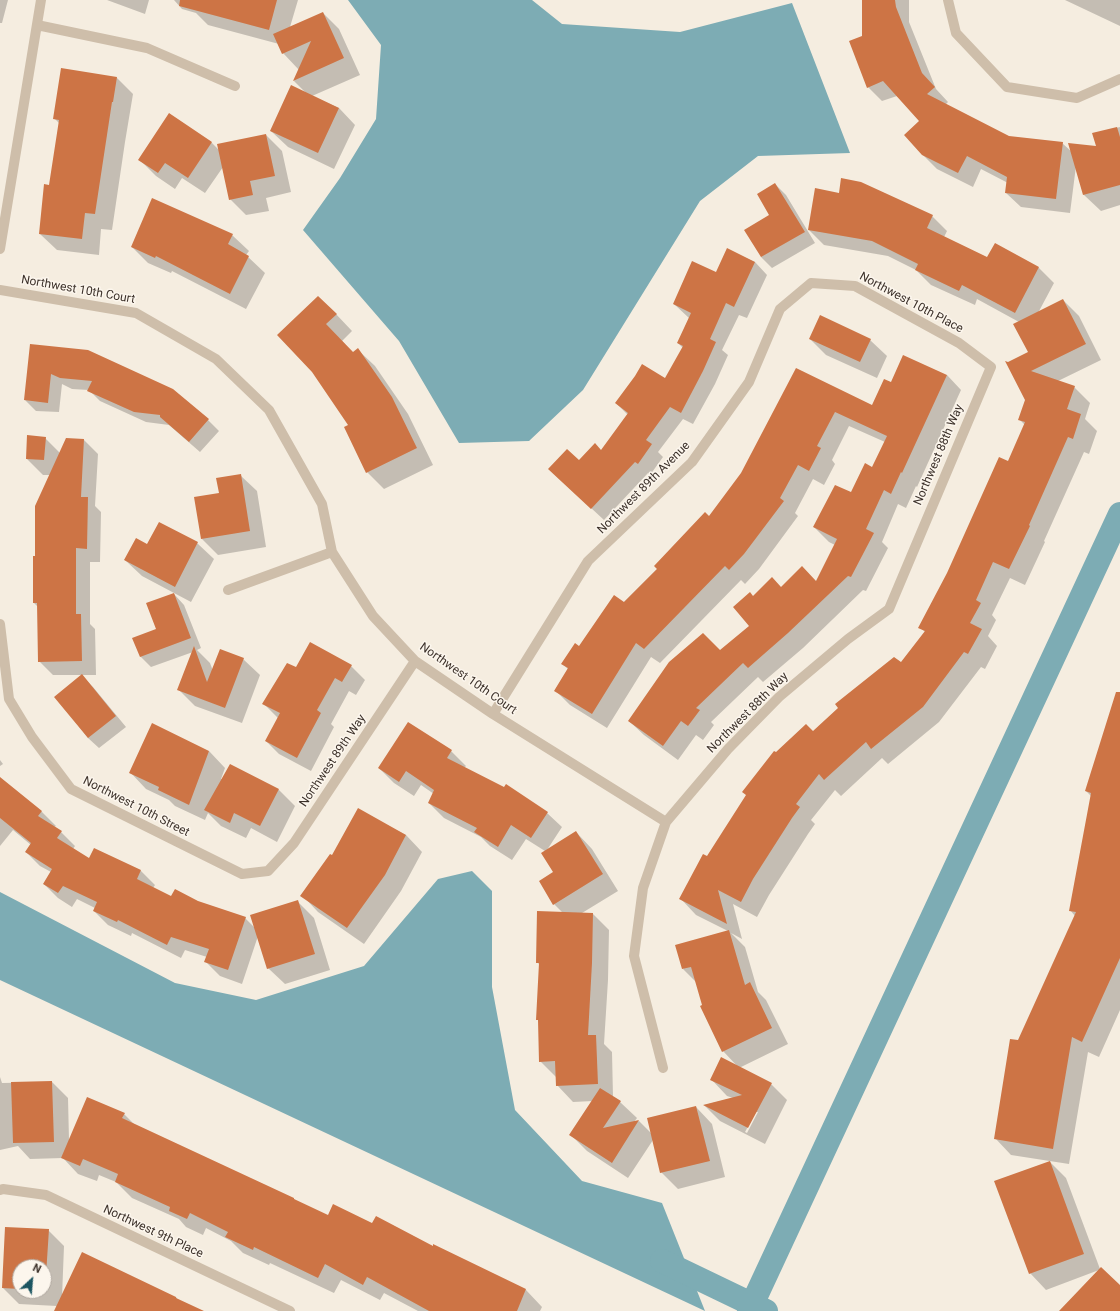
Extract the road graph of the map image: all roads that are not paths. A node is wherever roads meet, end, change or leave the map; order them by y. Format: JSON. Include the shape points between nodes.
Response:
{"nodes":[{"id":1,"x":41,"y":0,"type":"edge"},
{"id":2,"x":948,"y":0,"type":"edge"},
{"id":3,"x":37,"y":25,"type":"junction"},
{"id":4,"x":1120,"y":79,"type":"edge"},
{"id":5,"x":235,"y":86,"type":"dead end"},
{"id":6,"x":0,"y":249,"type":"edge"},
{"id":7,"x":811,"y":283,"type":"joint"},
{"id":8,"x":0,"y":290,"type":"edge"},
{"id":9,"x":991,"y":367,"type":"joint"},
{"id":10,"x":332,"y":552,"type":"junction"},
{"id":11,"x":228,"y":590,"type":"dead end"},
{"id":12,"x":0,"y":624,"type":"edge"},
{"id":13,"x":415,"y":661,"type":"junction"},
{"id":14,"x":493,"y":714,"type":"junction"},
{"id":15,"x":666,"y":822,"type":"junction"},
{"id":16,"x":268,"y":871,"type":"joint"},
{"id":17,"x":663,"y":1068,"type":"dead end"},
{"id":18,"x":0,"y":1190,"type":"edge"},
{"id":19,"x":290,"y":1311,"type":"edge"}],
"edges":[{"from":1,"to":3,"type":"street"},
{"from":2,"to":4,"type":"street","via":[[956,33],[1007,87],[1077,98]]},
{"from":3,"to":5,"type":"street","via":[[147,48]]},
{"from":3,"to":6,"type":"street"},
{"from":7,"to":9,"type":"street","name":"Northwest 10th Place","via":[[855,286],[959,343]]},
{"from":7,"to":14,"type":"street","name":"Northwest 89th Avenue","via":[[780,309],[749,382],[692,462],[588,561]]},
{"from":8,"to":10,"type":"street","name":"Northwest 10th Court","via":[[136,313],[216,360],[269,410],[322,504]]},
{"from":9,"to":15,"type":"street","name":"Northwest 88th Way","via":[[889,609],[848,639],[779,697],[728,749]]},
{"from":10,"to":11,"type":"street"},
{"from":10,"to":13,"type":"street","name":"Northwest 10th Court","via":[[374,616]]},
{"from":12,"to":16,"type":"street","name":"Northwest 10th Street","via":[[10,699],[32,738],[71,789],[242,874]]},
{"from":13,"to":14,"type":"street","name":"Northwest 10th Court"},
{"from":13,"to":16,"type":"street","name":"Northwest 89th Way","via":[[294,843]]},
{"from":14,"to":15,"type":"street","name":"Northwest 10th Court"},
{"from":15,"to":17,"type":"street","name":"Northwest 88th Way","via":[[643,888],[634,956]]},
{"from":18,"to":19,"type":"street","name":"Northwest 9th Place","via":[[46,1195]]}]}
